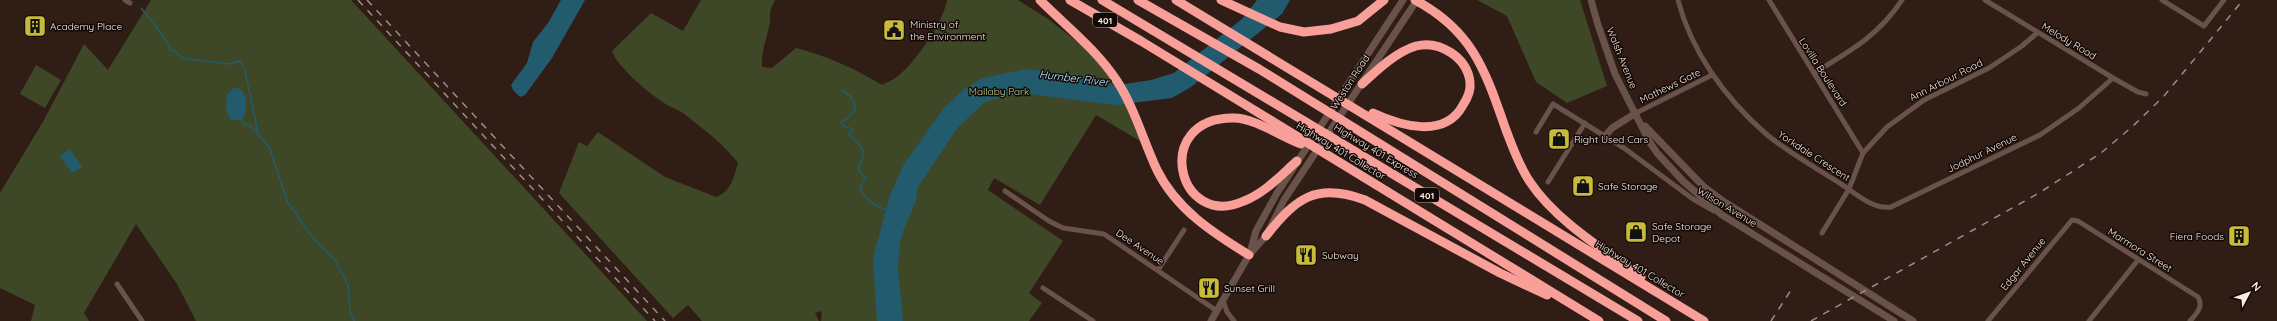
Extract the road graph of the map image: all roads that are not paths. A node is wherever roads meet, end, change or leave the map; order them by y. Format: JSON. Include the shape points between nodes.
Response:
{"nodes":[{"id":1,"x":1040,"y":0,"type":"edge"},
{"id":2,"x":1070,"y":0,"type":"edge"},
{"id":3,"x":1102,"y":0,"type":"edge"},
{"id":4,"x":1138,"y":0,"type":"edge"},
{"id":5,"x":1176,"y":0,"type":"edge"},
{"id":6,"x":1221,"y":0,"type":"edge"},
{"id":7,"x":1384,"y":0,"type":"edge"},
{"id":8,"x":1402,"y":0,"type":"edge"},
{"id":9,"x":1416,"y":0,"type":"edge"},
{"id":10,"x":1591,"y":0,"type":"edge"},
{"id":11,"x":1678,"y":0,"type":"edge"},
{"id":12,"x":1769,"y":0,"type":"edge"},
{"id":13,"x":1902,"y":0,"type":"edge"},
{"id":14,"x":1985,"y":0,"type":"edge"},
{"id":15,"x":2162,"y":0,"type":"edge"},
{"id":16,"x":2224,"y":0,"type":"edge"},
{"id":17,"x":2036,"y":33,"type":"junction"},
{"id":18,"x":1814,"y":73,"type":"junction"},
{"id":19,"x":1712,"y":75,"type":"junction"},
{"id":20,"x":2113,"y":78,"type":"junction"},
{"id":21,"x":1362,"y":84,"type":"junction"},
{"id":22,"x":2146,"y":94,"type":"dead end"},
{"id":23,"x":1334,"y":95,"type":"junction"},
{"id":24,"x":1636,"y":113,"type":"junction"},
{"id":25,"x":1640,"y":122,"type":"junction"},
{"id":26,"x":1585,"y":123,"type":"junction"},
{"id":27,"x":1536,"y":132,"type":"dead end"},
{"id":28,"x":1605,"y":136,"type":"junction"},
{"id":29,"x":1323,"y":153,"type":"junction"},
{"id":30,"x":1863,"y":153,"type":"junction"},
{"id":31,"x":1301,"y":164,"type":"junction"},
{"id":32,"x":1548,"y":182,"type":"dead end"},
{"id":33,"x":1849,"y":189,"type":"junction"},
{"id":34,"x":1005,"y":191,"type":"dead end"},
{"id":35,"x":1723,"y":201,"type":"joint"},
{"id":36,"x":1722,"y":215,"type":"junction"},
{"id":37,"x":2072,"y":220,"type":"joint"},
{"id":38,"x":1184,"y":230,"type":"dead end"},
{"id":39,"x":1822,"y":233,"type":"dead end"},
{"id":40,"x":1266,"y":236,"type":"junction"},
{"id":41,"x":1249,"y":255,"type":"junction"},
{"id":42,"x":2138,"y":260,"type":"junction"},
{"id":43,"x":1158,"y":270,"type":"junction"},
{"id":44,"x":116,"y":284,"type":"dead end"},
{"id":45,"x":1043,"y":288,"type":"dead end"},
{"id":46,"x":1223,"y":300,"type":"junction"},
{"id":47,"x":1684,"y":308,"type":"junction"},
{"id":48,"x":1216,"y":311,"type":"junction"},
{"id":49,"x":1588,"y":314,"type":"junction"},
{"id":50,"x":142,"y":321,"type":"edge"},
{"id":51,"x":1093,"y":321,"type":"edge"},
{"id":52,"x":1211,"y":321,"type":"edge"},
{"id":53,"x":1234,"y":321,"type":"edge"},
{"id":54,"x":1599,"y":321,"type":"edge"},
{"id":55,"x":1638,"y":321,"type":"edge"},
{"id":56,"x":1666,"y":321,"type":"edge"},
{"id":57,"x":1704,"y":321,"type":"edge"},
{"id":58,"x":1894,"y":321,"type":"edge"},
{"id":59,"x":1913,"y":321,"type":"edge"},
{"id":60,"x":1988,"y":321,"type":"edge"},
{"id":61,"x":2089,"y":321,"type":"edge"},
{"id":62,"x":2190,"y":321,"type":"edge"}],
"edges":[{"from":1,"to":41,"type":"highway","via":[[1099,57],[1128,100],[1157,170],[1178,202],[1200,222]]},
{"from":2,"to":29,"type":"highway","name":"Highway 401 Collector","number":"401"},
{"from":3,"to":55,"type":"highway","name":"Highway 401 Express","number":"401"},
{"from":4,"to":56,"type":"highway","name":"Highway 401 Express","number":"401","via":[[1259,70]]},
{"from":5,"to":23,"type":"highway","name":"Highway 401 Collector"},
{"from":6,"to":7,"type":"highway","via":[[1280,27],[1304,32],[1331,29],[1358,21]]},
{"from":8,"to":31,"type":"main road","name":"Weston Road"},
{"from":9,"to":21,"type":"main road","name":"Weston Road"},
{"from":9,"to":47,"type":"highway","via":[[1460,32],[1472,50],[1487,76],[1520,165],[1539,194],[1572,225]]},
{"from":10,"to":24,"type":"main road","name":"Walsh Avenue","via":[[1615,74]]},
{"from":11,"to":19,"type":"street","name":"Yorkdale Crescent","via":[[1689,33]]},
{"from":12,"to":18,"type":"street","name":"Lovilla Boulevard"},
{"from":13,"to":18,"type":"street","via":[[1886,23],[1868,39]]},
{"from":14,"to":17,"type":"street","name":"Melody Road"},
{"from":15,"to":16,"type":"street","via":[[2204,26]]},
{"from":17,"to":20,"type":"street","name":"Melody Road"},
{"from":17,"to":30,"type":"street","name":"Ann Arbour Road","via":[[2022,46],[1989,68],[1908,109]]},
{"from":18,"to":30,"type":"street","name":"Lovilla Boulevard"},
{"from":19,"to":24,"type":"street","name":"Mathews Gate"},
{"from":19,"to":33,"type":"street","name":"Yorkdale Crescent","via":[[1764,133]]},
{"from":20,"to":22,"type":"street","name":"Melody Road"},
{"from":20,"to":33,"type":"street","name":"Jodphur Avenue","via":[[2079,108],[2040,135],[1891,207],[1877,206]]},
{"from":21,"to":23,"type":"highway","via":[[1405,50],[1424,44],[1437,45],[1454,54],[1463,65],[1470,82],[1467,98],[1457,115],[1439,125],[1426,127],[1384,118]]},
{"from":21,"to":31,"type":"main road","name":"Weston Road"},
{"from":23,"to":47,"type":"highway","name":"Highway 401 Collector"},
{"from":24,"to":25,"type":"main road","name":"Walsh Avenue"},
{"from":24,"to":28,"type":"main road","via":[[1612,128]]},
{"from":25,"to":35,"type":"main road","name":"Walsh Avenue","via":[[1703,186]]},
{"from":25,"to":36,"type":"main road","name":"Walsh Avenue","via":[[1657,153],[1683,182]]},
{"from":26,"to":27,"type":"street","name":"Wilson Avenue","via":[[1553,104]]},
{"from":26,"to":28,"type":"street","name":"Wilson Avenue"},
{"from":26,"to":32,"type":"street"},
{"from":28,"to":36,"type":"street","name":"Wilson Avenue","via":[[1647,164],[1693,200]]},
{"from":29,"to":31,"type":"highway","via":[[1248,120],[1220,118],[1202,126],[1185,142],[1181,157],[1182,172],[1188,187],[1201,199],[1220,206],[1234,205],[1254,196]]},
{"from":29,"to":49,"type":"highway","name":"Highway 401 Collector","number":"401"},
{"from":30,"to":33,"type":"street","name":"Ann Arbour Road"},
{"from":31,"to":40,"type":"main road","name":"Weston Road"},
{"from":31,"to":41,"type":"main road","name":"Weston Road","via":[[1256,232]]},
{"from":33,"to":39,"type":"street","name":"Ann Arbour Road"},
{"from":34,"to":43,"type":"street","name":"Dee Avenue","via":[[1049,222],[1063,228],[1104,234]]},
{"from":35,"to":59,"type":"main road","name":"Wilson Avenue"},
{"from":36,"to":58,"type":"main road","name":"Wilson Avenue"},
{"from":37,"to":42,"type":"street","name":"Marmora Street","via":[[2078,221]]},
{"from":37,"to":60,"type":"street","name":"Edgar Avenue"},
{"from":38,"to":43,"type":"street"},
{"from":40,"to":41,"type":"main road","name":"Weston Road"},
{"from":40,"to":49,"type":"highway","via":[[1292,206],[1303,198],[1322,192],[1350,194],[1500,273]]},
{"from":41,"to":46,"type":"main road","name":"Weston Road"},
{"from":42,"to":61,"type":"street"},
{"from":42,"to":62,"type":"street","name":"Marmora Street","via":[[2198,297],[2200,309]]},
{"from":43,"to":48,"type":"street","name":"Dee Avenue"},
{"from":44,"to":50,"type":"street"},
{"from":45,"to":51,"type":"street"},
{"from":46,"to":48,"type":"main road","name":"Weston Road"},
{"from":46,"to":53,"type":"street","via":[[1227,312]]},
{"from":47,"to":57,"type":"highway","name":"Highway 401 Collector"},
{"from":48,"to":52,"type":"main road","name":"Weston Road"},
{"from":49,"to":54,"type":"highway","name":"Highway 401 Collector","number":"401"}]}
